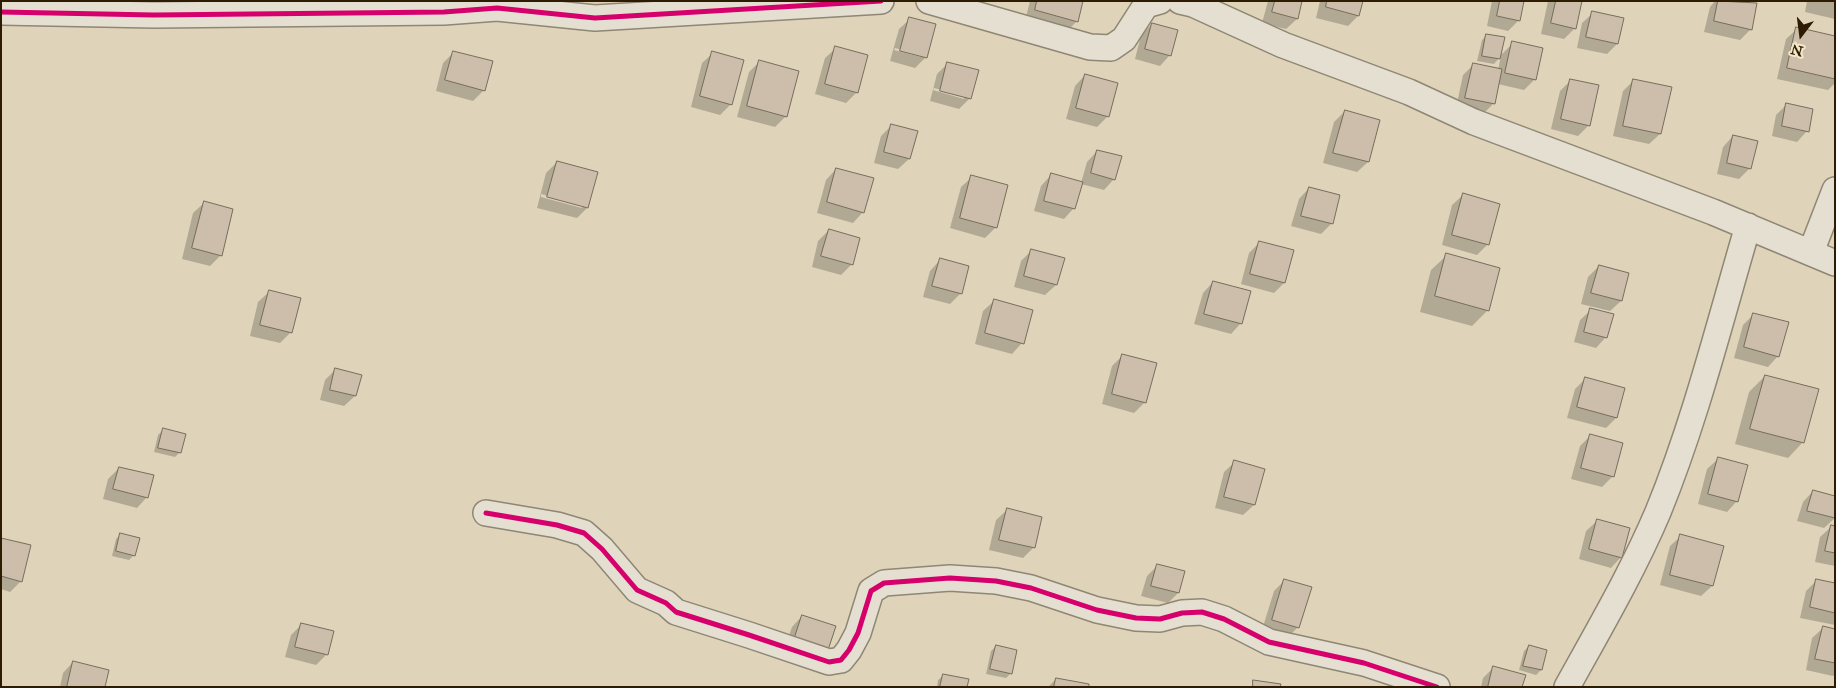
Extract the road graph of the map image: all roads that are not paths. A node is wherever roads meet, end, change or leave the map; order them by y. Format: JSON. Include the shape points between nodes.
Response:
{"nodes":[{"id":1,"x":881,"y":1,"type":"edge"},
{"id":2,"x":929,"y":1,"type":"edge"},
{"id":3,"x":1160,"y":1,"type":"edge"},
{"id":4,"x":1180,"y":1,"type":"edge"},
{"id":5,"x":444,"y":6,"type":"edge"},
{"id":6,"x":1,"y":12,"type":"edge"},
{"id":7,"x":1835,"y":190,"type":"edge"},
{"id":8,"x":1748,"y":226,"type":"junction"},
{"id":9,"x":1811,"y":252,"type":"junction"},
{"id":10,"x":1835,"y":263,"type":"edge"},
{"id":11,"x":486,"y":513,"type":"dead end"},
{"id":12,"x":1437,"y":687,"type":"edge"},
{"id":13,"x":1567,"y":687,"type":"edge"}],
"edges":[{"from":1,"to":5,"type":"street","via":[[595,18]]},
{"from":2,"to":3,"type":"street","via":[[1090,47],[1111,48],[1124,39],[1146,5]]},
{"from":4,"to":8,"type":"street","via":[[1283,45],[1409,92],[1474,122]]},
{"from":5,"to":6,"type":"street","via":[[164,14]]},
{"from":7,"to":9,"type":"street"},
{"from":8,"to":9,"type":"street"},
{"from":8,"to":13,"type":"street","via":[[1695,408],[1658,510],[1630,574]]},
{"from":9,"to":10,"type":"street"},
{"from":11,"to":12,"type":"street","via":[[558,525],[584,533],[637,590],[666,603],[676,612],[829,662],[841,660],[849,650],[872,591],[884,583],[950,578],[996,581],[1030,588],[1097,610],[1136,618],[1160,619],[1202,612],[1224,619],[1269,642],[1364,663]]}]}
